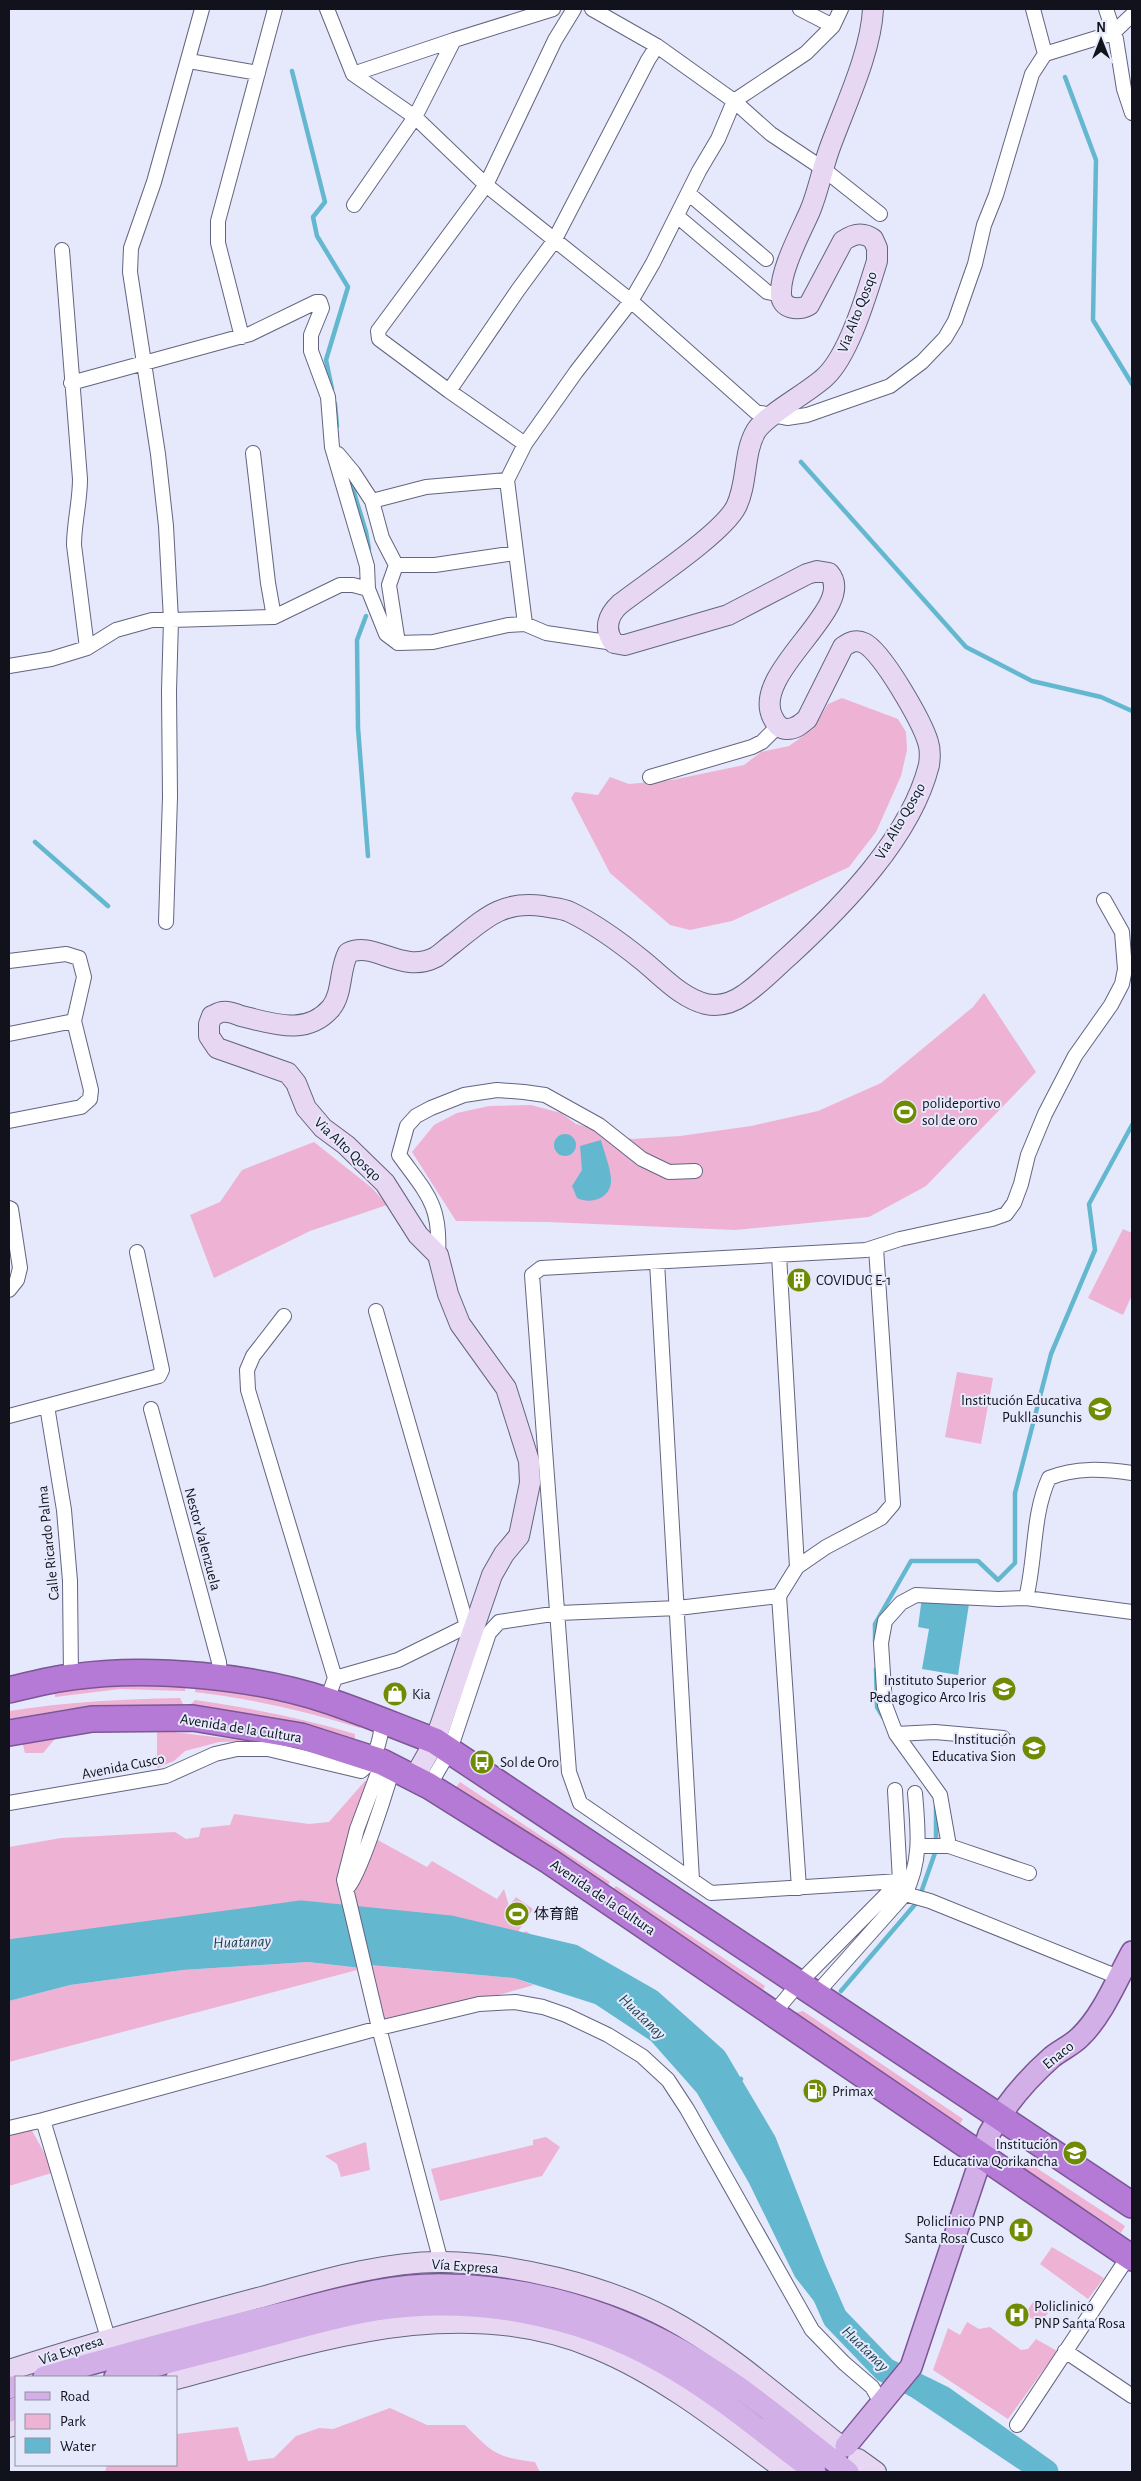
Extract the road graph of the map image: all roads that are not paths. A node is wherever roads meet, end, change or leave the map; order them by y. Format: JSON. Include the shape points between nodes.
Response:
{"nodes":[{"id":1,"x":202,"y":9,"type":"edge"},
{"id":2,"x":275,"y":9,"type":"edge"},
{"id":3,"x":328,"y":9,"type":"edge"},
{"id":4,"x":553,"y":9,"type":"edge"},
{"id":5,"x":574,"y":9,"type":"edge"},
{"id":6,"x":592,"y":9,"type":"edge"},
{"id":7,"x":800,"y":9,"type":"edge"},
{"id":8,"x":841,"y":9,"type":"edge"},
{"id":9,"x":873,"y":9,"type":"edge"},
{"id":10,"x":1033,"y":9,"type":"edge"},
{"id":11,"x":1106,"y":9,"type":"edge"},
{"id":12,"x":1132,"y":15,"type":"edge"},
{"id":13,"x":833,"y":26,"type":"junction"},
{"id":14,"x":1112,"y":33,"type":"junction"},
{"id":15,"x":454,"y":40,"type":"junction"},
{"id":16,"x":657,"y":46,"type":"junction"},
{"id":17,"x":1046,"y":54,"type":"junction"},
{"id":18,"x":189,"y":61,"type":"junction"},
{"id":19,"x":258,"y":73,"type":"junction"},
{"id":20,"x":353,"y":74,"type":"junction"},
{"id":21,"x":734,"y":101,"type":"junction"},
{"id":22,"x":1132,"y":113,"type":"edge"},
{"id":23,"x":416,"y":117,"type":"junction"},
{"id":24,"x":822,"y":168,"type":"junction"},
{"id":25,"x":486,"y":185,"type":"junction"},
{"id":26,"x":688,"y":193,"type":"junction"},
{"id":27,"x":354,"y":205,"type":"dead end"},
{"id":28,"x":880,"y":214,"type":"dead end"},
{"id":29,"x":677,"y":216,"type":"junction"},
{"id":30,"x":554,"y":241,"type":"junction"},
{"id":31,"x":62,"y":250,"type":"dead end"},
{"id":32,"x":766,"y":259,"type":"dead end"},
{"id":33,"x":781,"y":295,"type":"junction"},
{"id":34,"x":631,"y":300,"type":"junction"},
{"id":35,"x":242,"y":336,"type":"junction"},
{"id":36,"x":143,"y":363,"type":"junction"},
{"id":37,"x":71,"y":383,"type":"junction"},
{"id":38,"x":449,"y":392,"type":"junction"},
{"id":39,"x":772,"y":417,"type":"junction"},
{"id":40,"x":526,"y":444,"type":"junction"},
{"id":41,"x":332,"y":447,"type":"junction"},
{"id":42,"x":253,"y":453,"type":"dead end"},
{"id":43,"x":507,"y":480,"type":"junction"},
{"id":44,"x":372,"y":501,"type":"junction"},
{"id":45,"x":515,"y":553,"type":"junction"},
{"id":46,"x":396,"y":565,"type":"junction"},
{"id":47,"x":368,"y":589,"type":"junction"},
{"id":48,"x":274,"y":617,"type":"junction"},
{"id":49,"x":171,"y":620,"type":"junction"},
{"id":50,"x":525,"y":624,"type":"junction"},
{"id":51,"x":398,"y":643,"type":"junction"},
{"id":52,"x":614,"y":643,"type":"junction"},
{"id":53,"x":87,"y":648,"type":"junction"},
{"id":54,"x":9,"y":666,"type":"edge"},
{"id":55,"x":778,"y":726,"type":"junction"},
{"id":56,"x":650,"y":777,"type":"dead end"},
{"id":57,"x":1104,"y":900,"type":"dead end"},
{"id":58,"x":166,"y":922,"type":"dead end"},
{"id":59,"x":9,"y":961,"type":"edge"},
{"id":60,"x":74,"y":1021,"type":"junction"},
{"id":61,"x":9,"y":1034,"type":"edge"},
{"id":62,"x":9,"y":1121,"type":"edge"},
{"id":63,"x":695,"y":1171,"type":"dead end"},
{"id":64,"x":9,"y":1208,"type":"edge"},
{"id":65,"x":876,"y":1248,"type":"junction"},
{"id":66,"x":137,"y":1252,"type":"dead end"},
{"id":67,"x":438,"y":1255,"type":"junction"},
{"id":68,"x":779,"y":1255,"type":"junction"},
{"id":69,"x":657,"y":1262,"type":"junction"},
{"id":70,"x":9,"y":1290,"type":"edge"},
{"id":71,"x":376,"y":1311,"type":"dead end"},
{"id":72,"x":284,"y":1316,"type":"dead end"},
{"id":73,"x":47,"y":1406,"type":"junction"},
{"id":74,"x":151,"y":1409,"type":"dead end"},
{"id":75,"x":9,"y":1416,"type":"edge"},
{"id":76,"x":1132,"y":1473,"type":"edge"},
{"id":77,"x":797,"y":1567,"type":"junction"},
{"id":78,"x":779,"y":1596,"type":"junction"},
{"id":79,"x":1026,"y":1598,"type":"junction"},
{"id":80,"x":678,"y":1608,"type":"junction"},
{"id":81,"x":1132,"y":1612,"type":"edge"},
{"id":82,"x":559,"y":1613,"type":"junction"},
{"id":83,"x":474,"y":1624,"type":"junction"},
{"id":84,"x":71,"y":1677,"type":"junction"},
{"id":85,"x":220,"y":1678,"type":"junction"},
{"id":86,"x":331,"y":1689,"type":"junction"},
{"id":87,"x":9,"y":1690,"type":"edge"},
{"id":88,"x":382,"y":1721,"type":"junction"},
{"id":89,"x":9,"y":1733,"type":"edge"},
{"id":90,"x":896,"y":1734,"type":"junction"},
{"id":91,"x":1003,"y":1738,"type":"dead end"},
{"id":92,"x":443,"y":1746,"type":"junction"},
{"id":93,"x":398,"y":1771,"type":"junction"},
{"id":94,"x":895,"y":1790,"type":"dead end"},
{"id":95,"x":915,"y":1793,"type":"dead end"},
{"id":96,"x":9,"y":1804,"type":"edge"},
{"id":97,"x":921,"y":1846,"type":"junction"},
{"id":98,"x":948,"y":1847,"type":"junction"},
{"id":99,"x":1029,"y":1873,"type":"dead end"},
{"id":100,"x":692,"y":1880,"type":"junction"},
{"id":101,"x":799,"y":1888,"type":"junction"},
{"id":102,"x":905,"y":1890,"type":"junction"},
{"id":103,"x":1132,"y":1952,"type":"edge"},
{"id":104,"x":1118,"y":1977,"type":"junction"},
{"id":105,"x":807,"y":1988,"type":"junction"},
{"id":106,"x":774,"y":2013,"type":"junction"},
{"id":107,"x":379,"y":2028,"type":"junction"},
{"id":108,"x":999,"y":2116,"type":"junction"},
{"id":109,"x":43,"y":2120,"type":"junction"},
{"id":110,"x":9,"y":2128,"type":"edge"},
{"id":111,"x":982,"y":2156,"type":"junction"},
{"id":112,"x":1132,"y":2205,"type":"edge"},
{"id":113,"x":1131,"y":2255,"type":"edge"},
{"id":114,"x":441,"y":2262,"type":"junction"},
{"id":115,"x":108,"y":2338,"type":"junction"},
{"id":116,"x":1065,"y":2351,"type":"junction"},
{"id":117,"x":9,"y":2370,"type":"edge"},
{"id":118,"x":48,"y":2376,"type":"edge"},
{"id":119,"x":119,"y":2376,"type":"edge"},
{"id":120,"x":178,"y":2379,"type":"edge"},
{"id":121,"x":1132,"y":2396,"type":"edge"},
{"id":122,"x":883,"y":2404,"type":"junction"},
{"id":123,"x":1017,"y":2425,"type":"dead end"},
{"id":124,"x":850,"y":2458,"type":"edge"},
{"id":125,"x":803,"y":2465,"type":"edge"},
{"id":126,"x":876,"y":2472,"type":"edge"}],
"edges":[{"from":1,"to":18,"type":"street"},
{"from":2,"to":19,"type":"street"},
{"from":3,"to":20,"type":"street"},
{"from":4,"to":15,"type":"street"},
{"from":5,"to":25,"type":"street","via":[[555,40]]},
{"from":6,"to":16,"type":"street"},
{"from":7,"to":13,"type":"street"},
{"from":8,"to":13,"type":"street"},
{"from":9,"to":24,"type":"street","via":[[868,43]]},
{"from":10,"to":17,"type":"street"},
{"from":11,"to":14,"type":"street"},
{"from":12,"to":14,"type":"street"},
{"from":13,"to":21,"type":"street","via":[[806,53]]},
{"from":14,"to":17,"type":"street"},
{"from":14,"to":22,"type":"street"},
{"from":15,"to":20,"type":"street"},
{"from":15,"to":23,"type":"street"},
{"from":16,"to":21,"type":"street"},
{"from":16,"to":30,"type":"street"},
{"from":17,"to":39,"type":"street","via":[[1032,74],[984,225],[975,264],[955,321],[945,338],[922,362],[890,386],[806,415]]},
{"from":18,"to":19,"type":"street"},
{"from":18,"to":36,"type":"street","via":[[131,248],[130,272]]},
{"from":19,"to":35,"type":"street","via":[[218,221],[218,243]]},
{"from":20,"to":23,"type":"street"},
{"from":21,"to":24,"type":"street","via":[[771,134]]},
{"from":21,"to":26,"type":"street","via":[[718,139]]},
{"from":23,"to":25,"type":"street"},
{"from":23,"to":27,"type":"street"},
{"from":24,"to":28,"type":"street"},
{"from":24,"to":33,"type":"street","via":[[811,208],[788,264]]},
{"from":25,"to":30,"type":"street"},
{"from":25,"to":38,"type":"street","via":[[378,331],[378,339]]},
{"from":26,"to":29,"type":"street"},
{"from":26,"to":32,"type":"street"},
{"from":29,"to":33,"type":"street","via":[[767,292]]},
{"from":29,"to":34,"type":"street"},
{"from":30,"to":34,"type":"street"},
{"from":30,"to":38,"type":"street"},
{"from":31,"to":37,"type":"street"},
{"from":33,"to":39,"type":"street","name":"Via Alto Qosqo","via":[[784,304],[792,308],[809,305],[843,241],[860,234],[873,239],[877,261],[838,362],[826,376]]},
{"from":34,"to":39,"type":"street","via":[[756,412]]},
{"from":34,"to":40,"type":"street"},
{"from":35,"to":36,"type":"street"},
{"from":35,"to":41,"type":"street","via":[[316,302],[322,304],[312,335],[311,351],[328,397]]},
{"from":36,"to":37,"type":"street"},
{"from":36,"to":49,"type":"street","via":[[166,526]]},
{"from":37,"to":53,"type":"street","via":[[80,479],[74,545]]},
{"from":38,"to":40,"type":"street"},
{"from":39,"to":52,"type":"street","name":"Via Alto Qosqo","via":[[757,429],[751,441],[743,491],[735,509],[718,528],[611,612],[608,632]]},
{"from":40,"to":43,"type":"street"},
{"from":41,"to":44,"type":"street"},
{"from":41,"to":47,"type":"street","via":[[367,566]]},
{"from":42,"to":48,"type":"street"},
{"from":43,"to":44,"type":"street","via":[[426,487]]},
{"from":43,"to":45,"type":"street"},
{"from":44,"to":46,"type":"street","via":[[382,538]]},
{"from":45,"to":46,"type":"street","via":[[435,565]]},
{"from":45,"to":50,"type":"street"},
{"from":46,"to":51,"type":"street","via":[[389,585]]},
{"from":47,"to":48,"type":"street","via":[[340,585]]},
{"from":47,"to":51,"type":"street","via":[[386,634]]},
{"from":48,"to":49,"type":"street"},
{"from":49,"to":53,"type":"street","via":[[152,620],[116,630]]},
{"from":49,"to":58,"type":"street"},
{"from":50,"to":51,"type":"street","via":[[433,642]]},
{"from":50,"to":52,"type":"street","via":[[546,634]]},
{"from":52,"to":55,"type":"street","via":[[625,645],[728,615],[807,574],[817,571],[829,573],[834,582],[829,606],[782,669],[774,689],[770,705]]},
{"from":53,"to":54,"type":"street","via":[[51,659]]},
{"from":55,"to":56,"type":"street","via":[[752,747]]},
{"from":55,"to":67,"type":"street","name":"Via Alto Qosqo","via":[[786,729],[797,727],[807,719],[843,647],[850,641],[858,641],[876,652],[902,691],[928,743],[930,761],[924,782],[908,813],[858,887],[775,969],[745,994],[727,1004],[708,1005],[690,998],[641,959],[568,910],[532,905],[506,907],[482,919],[436,957],[423,961],[405,962],[356,949],[348,953],[332,1007],[319,1019],[296,1027],[222,1012],[212,1016],[209,1036],[217,1048],[288,1073],[296,1083],[306,1108],[323,1128],[346,1145],[385,1183],[418,1235]]},
{"from":57,"to":65,"type":"street","via":[[1122,932],[1125,969],[1122,984],[1075,1056],[1045,1114],[1028,1155],[1014,1203],[1006,1214],[992,1219],[900,1239]]},
{"from":59,"to":60,"type":"street","via":[[66,954],[79,958],[84,978]]},
{"from":60,"to":61,"type":"street"},
{"from":60,"to":62,"type":"street","via":[[91,1090],[90,1099],[81,1107]]},
{"from":63,"to":67,"type":"street","via":[[669,1172],[642,1159],[599,1125],[545,1095],[497,1090],[464,1095],[416,1116],[407,1126],[399,1154],[436,1211],[440,1230]]},
{"from":64,"to":70,"type":"street","via":[[20,1268],[17,1280]]},
{"from":65,"to":68,"type":"street"},
{"from":65,"to":77,"type":"street","via":[[893,1504],[881,1518],[826,1547]]},
{"from":66,"to":73,"type":"street","via":[[162,1370],[159,1376]]},
{"from":67,"to":83,"type":"street","via":[[460,1324],[506,1388],[529,1461],[530,1483],[519,1536],[496,1566]]},
{"from":68,"to":69,"type":"street"},
{"from":68,"to":77,"type":"street"},
{"from":69,"to":80,"type":"street"},
{"from":69,"to":82,"type":"street","via":[[540,1268],[532,1275]]},
{"from":71,"to":83,"type":"street"},
{"from":72,"to":86,"type":"street","via":[[253,1356],[247,1370],[248,1390]]},
{"from":73,"to":75,"type":"street"},
{"from":73,"to":84,"type":"street","name":"Calle Ricardo Palma","via":[[64,1510],[70,1581]]},
{"from":74,"to":85,"type":"street","name":"Nestor Valenzuela","via":[[219,1662]]},
{"from":76,"to":79,"type":"street","via":[[1096,1468],[1062,1472],[1049,1478],[1041,1496],[1033,1572]]},
{"from":77,"to":78,"type":"street"},
{"from":78,"to":80,"type":"street"},
{"from":78,"to":101,"type":"street"},
{"from":79,"to":81,"type":"street"},
{"from":79,"to":90,"type":"street","via":[[916,1595],[901,1604],[885,1621],[881,1643],[885,1705]]},
{"from":80,"to":82,"type":"street"},
{"from":80,"to":100,"type":"street"},
{"from":82,"to":92,"type":"street","via":[[499,1622],[488,1633]]},
{"from":82,"to":100,"type":"street","via":[[569,1772],[580,1803]]},
{"from":83,"to":86,"type":"street"},
{"from":83,"to":92,"type":"street"},
{"from":84,"to":85,"type":"highway","via":[[113,1673]]},
{"from":84,"to":87,"type":"highway"},
{"from":85,"to":86,"type":"highway"},
{"from":86,"to":88,"type":"highway"},
{"from":88,"to":92,"type":"highway"},
{"from":88,"to":93,"type":"street","via":[[376,1750]]},
{"from":89,"to":93,"type":"highway","name":"Avenida de la Cultura","via":[[92,1719],[193,1718],[301,1736]]},
{"from":90,"to":91,"type":"street","via":[[935,1732]]},
{"from":90,"to":98,"type":"street","via":[[940,1795]]},
{"from":92,"to":93,"type":"street"},
{"from":92,"to":105,"type":"highway"},
{"from":93,"to":96,"type":"street","name":"Avenida Cusco","via":[[361,1771],[268,1749],[237,1749],[216,1754],[166,1776]]},
{"from":93,"to":106,"type":"highway","name":"Avenida de la Cultura","via":[[549,1861]]},
{"from":93,"to":107,"type":"street","via":[[357,1829],[345,1872]]},
{"from":94,"to":102,"type":"street"},
{"from":95,"to":97,"type":"street"},
{"from":97,"to":98,"type":"street"},
{"from":97,"to":102,"type":"street","via":[[911,1883]]},
{"from":98,"to":99,"type":"street"},
{"from":100,"to":101,"type":"street","via":[[711,1894]]},
{"from":101,"to":102,"type":"street"},
{"from":102,"to":104,"type":"street"},
{"from":102,"to":105,"type":"street"},
{"from":102,"to":105,"type":"street"},
{"from":103,"to":104,"type":"main road","name":"Enaco"},
{"from":104,"to":108,"type":"main road","name":"Enaco","via":[[1080,2036],[1024,2084]]},
{"from":105,"to":106,"type":"street"},
{"from":105,"to":108,"type":"highway"},
{"from":106,"to":111,"type":"highway","name":"Avenida de la Cultura"},
{"from":107,"to":109,"type":"street"},
{"from":107,"to":114,"type":"street"},
{"from":107,"to":122,"type":"street","via":[[479,2004],[515,2002],[566,2015],[642,2056],[668,2080],[687,2109],[812,2330],[872,2387]]},
{"from":108,"to":111,"type":"main road","name":"Enaco"},
{"from":108,"to":112,"type":"highway"},
{"from":109,"to":110,"type":"street"},
{"from":109,"to":115,"type":"street"},
{"from":111,"to":113,"type":"highway","name":"Avenida de la Cultura"},
{"from":111,"to":122,"type":"main road","name":"Enaco","via":[[911,2367]]},
{"from":113,"to":116,"type":"street"},
{"from":114,"to":115,"type":"street","name":"Vía Expresa","via":[[401,2265],[312,2283]]},
{"from":114,"to":124,"type":"street","name":"Vía Expresa","via":[[542,2274],[617,2296],[666,2318],[709,2344]]},
{"from":115,"to":117,"type":"street","name":"Vía Expresa"},
{"from":116,"to":121,"type":"street"},
{"from":116,"to":123,"type":"street"},
{"from":118,"to":125,"type":"main road","name":"Vía Expresa","via":[[213,2330],[398,2287],[449,2284],[504,2289],[562,2300],[617,2319],[665,2341],[713,2369]]},
{"from":119,"to":125,"type":"main road","name":"Vía Expresa","via":[[376,2310],[434,2305],[493,2308],[548,2317],[606,2335],[661,2361],[703,2388]]},
{"from":120,"to":125,"type":"street","name":"Vía Expresa","via":[[375,2330],[424,2322],[507,2326],[562,2336],[598,2349]]},
{"from":122,"to":124,"type":"main road","name":"Enaco"},
{"from":124,"to":125,"type":"main road","name":"Vía Expresa"},
{"from":124,"to":125,"type":"main road","via":[[825,2442]]},
{"from":124,"to":126,"type":"street","name":"Vía Expresa"}]}
